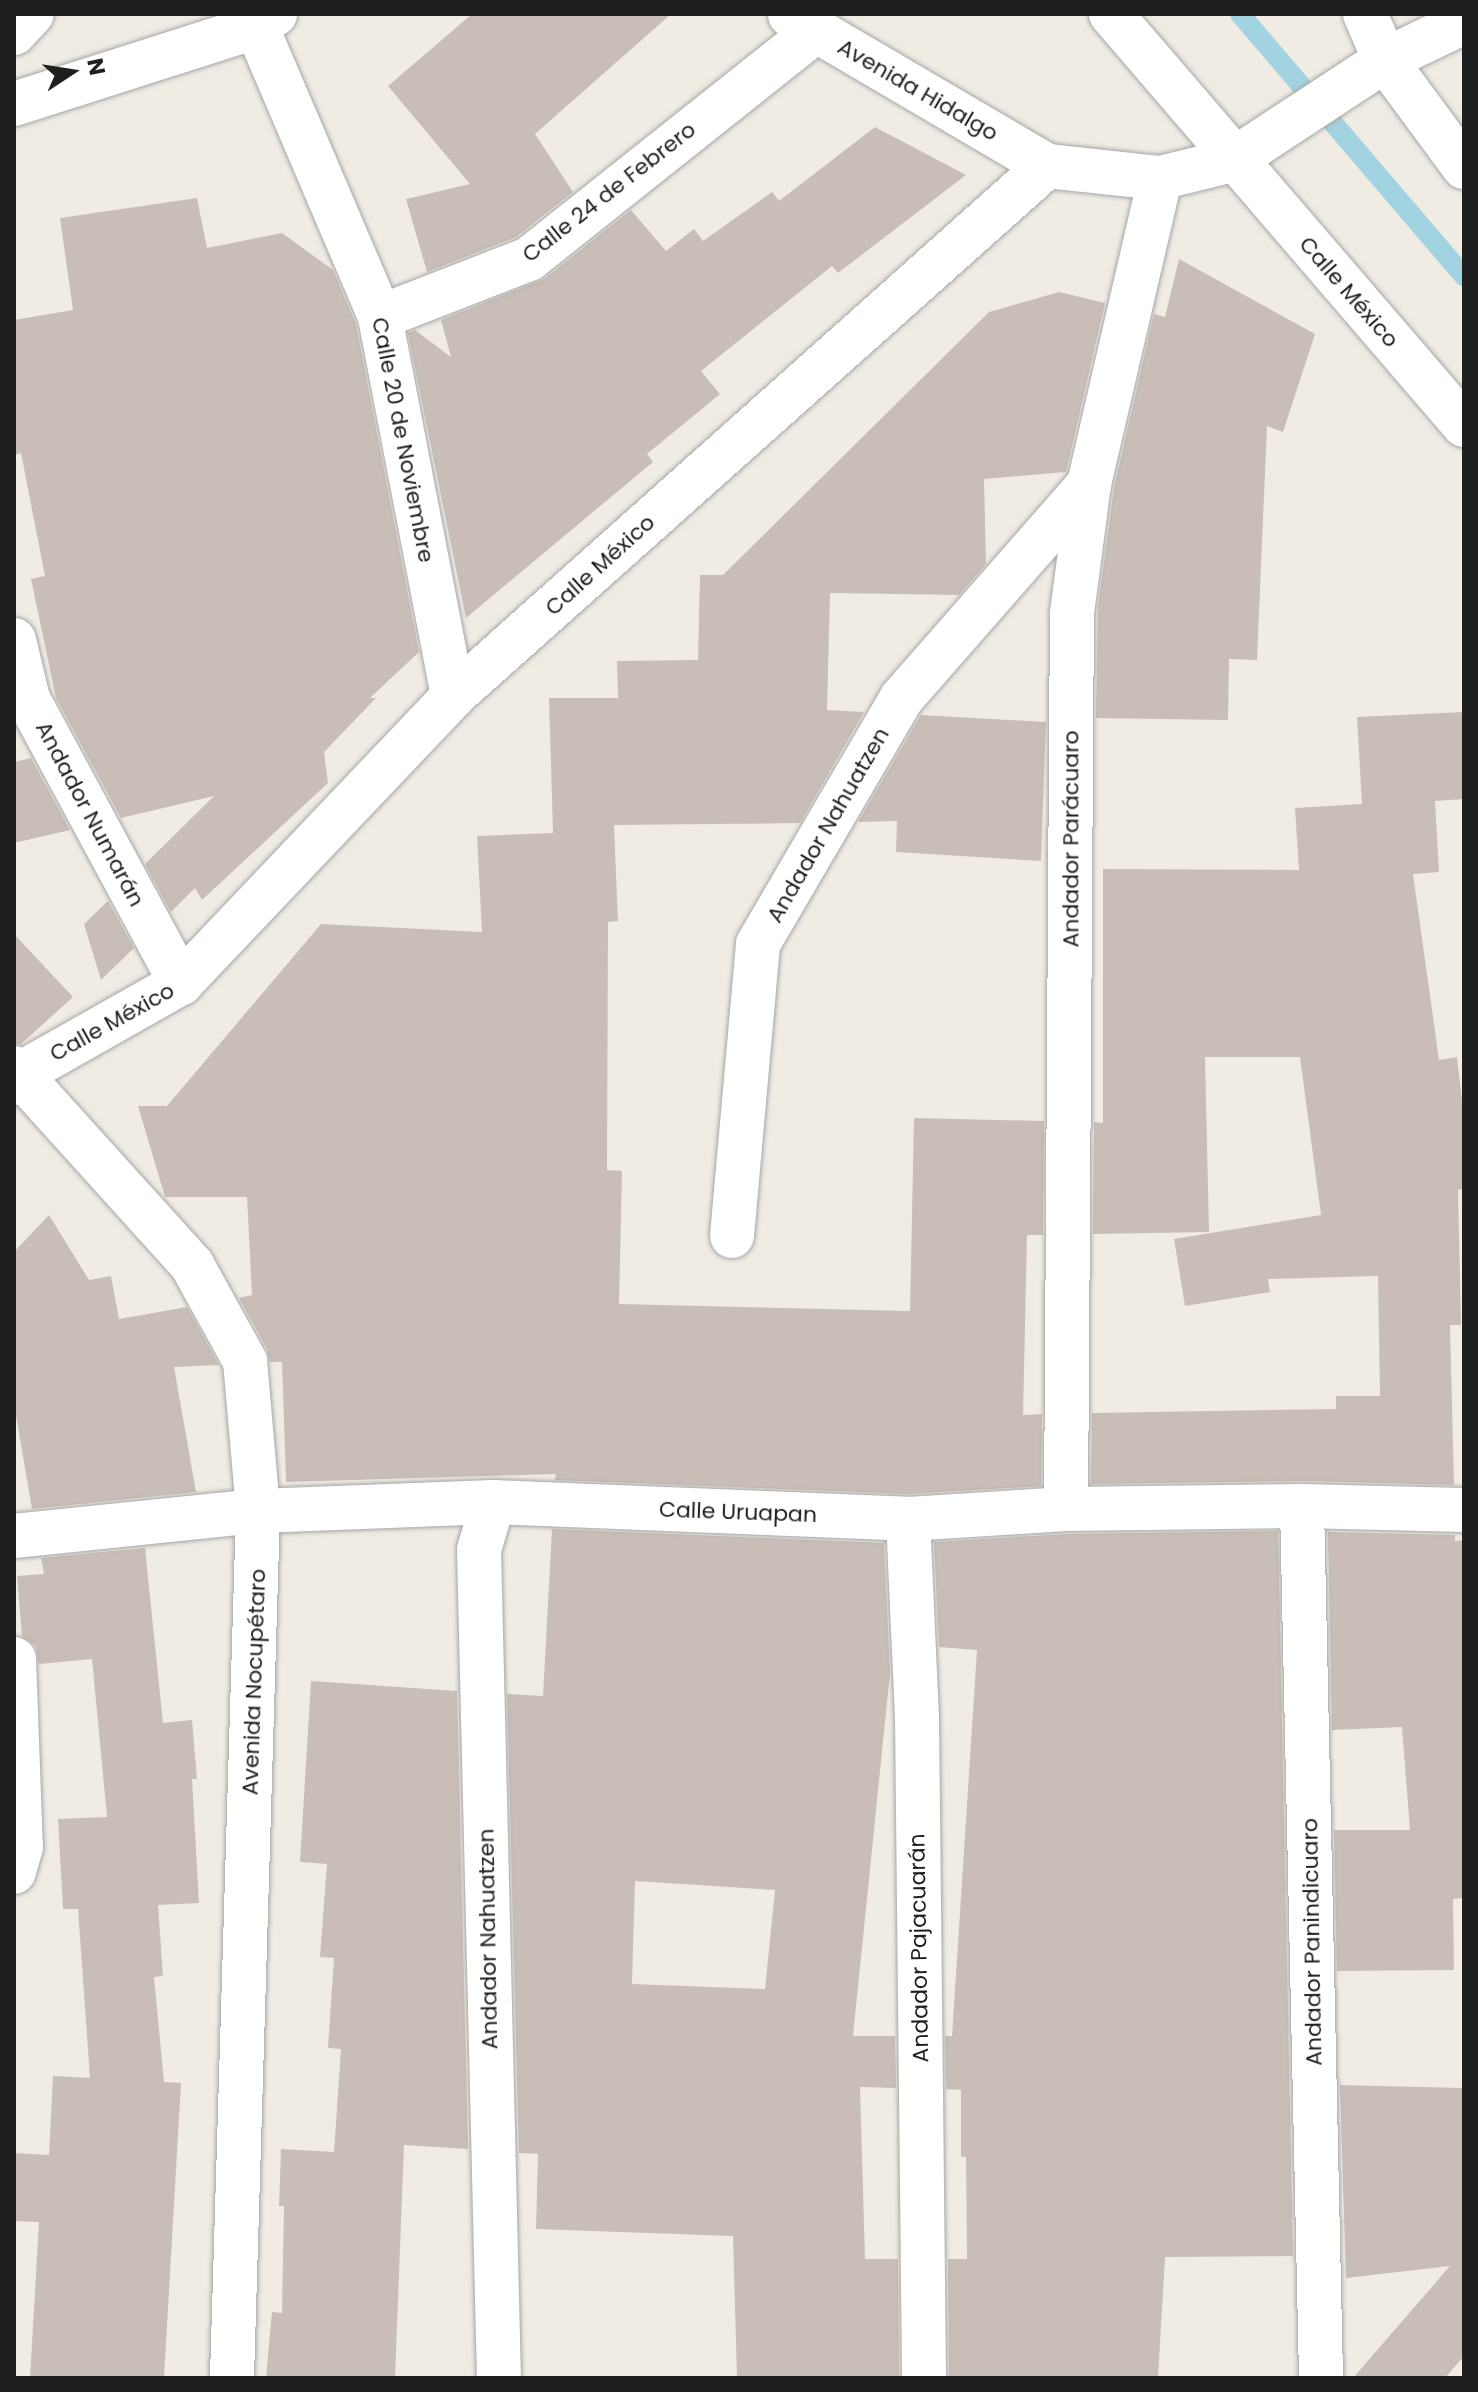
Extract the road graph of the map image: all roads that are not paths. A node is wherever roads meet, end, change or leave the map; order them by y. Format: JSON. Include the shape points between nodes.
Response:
{"nodes":[{"id":1,"x":32,"y":14,"type":"edge"},
{"id":2,"x":1111,"y":14,"type":"edge"},
{"id":3,"x":1365,"y":14,"type":"edge"},
{"id":4,"x":260,"y":18,"type":"edge"},
{"id":5,"x":803,"y":22,"type":"edge"},
{"id":6,"x":1464,"y":22,"type":"edge"},
{"id":7,"x":14,"y":33,"type":"edge"},
{"id":8,"x":1380,"y":64,"type":"junction"},
{"id":9,"x":14,"y":104,"type":"edge"},
{"id":10,"x":1233,"y":160,"type":"junction"},
{"id":11,"x":1047,"y":166,"type":"junction"},
{"id":12,"x":1464,"y":167,"type":"edge"},
{"id":13,"x":1160,"y":178,"type":"junction"},
{"id":14,"x":380,"y":317,"type":"junction"},
{"id":15,"x":1464,"y":425,"type":"edge"},
{"id":16,"x":1089,"y":484,"type":"junction"},
{"id":17,"x":14,"y":640,"type":"edge"},
{"id":18,"x":453,"y":696,"type":"junction"},
{"id":19,"x":181,"y":983,"type":"junction"},
{"id":20,"x":16,"y":1075,"type":"edge"},
{"id":21,"x":732,"y":1236,"type":"dead end"},
{"id":22,"x":493,"y":1502,"type":"junction"},
{"id":23,"x":1302,"y":1506,"type":"junction"},
{"id":24,"x":1066,"y":1509,"type":"junction"},
{"id":25,"x":1464,"y":1510,"type":"edge"},
{"id":26,"x":258,"y":1511,"type":"junction"},
{"id":27,"x":908,"y":1519,"type":"junction"},
{"id":28,"x":14,"y":1536,"type":"edge"},
{"id":29,"x":14,"y":1659,"type":"edge"},
{"id":30,"x":14,"y":1872,"type":"edge"},
{"id":31,"x":232,"y":2378,"type":"edge"},
{"id":32,"x":499,"y":2378,"type":"edge"},
{"id":33,"x":924,"y":2378,"type":"edge"},
{"id":34,"x":1321,"y":2378,"type":"edge"}],
"edges":[{"from":1,"to":7,"type":"street"},
{"from":2,"to":10,"type":"street","name":"Calle México"},
{"from":3,"to":8,"type":"street"},
{"from":4,"to":9,"type":"street"},
{"from":4,"to":14,"type":"street","name":"Calle 20 de Noviembre"},
{"from":5,"to":11,"type":"street","name":"Avenida Hidalgo"},
{"from":5,"to":14,"type":"street","name":"Calle 24 de Febrero","via":[[529,259]]},
{"from":6,"to":8,"type":"street"},
{"from":8,"to":10,"type":"street"},
{"from":8,"to":12,"type":"street"},
{"from":10,"to":13,"type":"street"},
{"from":10,"to":15,"type":"street","name":"Calle México"},
{"from":11,"to":13,"type":"street"},
{"from":11,"to":18,"type":"street","name":"Calle México"},
{"from":13,"to":16,"type":"street","name":"Andador Parácuaro"},
{"from":14,"to":18,"type":"street","name":"Calle 20 de Noviembre"},
{"from":16,"to":21,"type":"street","name":"Andador Nahuatzen","via":[[901,699],[758,944]]},
{"from":16,"to":24,"type":"street","name":"Andador Parácuaro","via":[[1072,613]]},
{"from":17,"to":19,"type":"street","name":"Andador Numarán","via":[[28,699]]},
{"from":18,"to":19,"type":"street","name":"Calle México"},
{"from":19,"to":20,"type":"street","name":"Calle México"},
{"from":20,"to":26,"type":"street","name":"Avenida Nocupétaro","via":[[192,1265],[245,1361]]},
{"from":22,"to":26,"type":"street","name":"Calle Uruapan"},
{"from":22,"to":27,"type":"street","name":"Calle Uruapan"},
{"from":22,"to":32,"type":"street","name":"Andador Nahuatzen","via":[[479,1550]]},
{"from":23,"to":24,"type":"street","name":"Calle Uruapan"},
{"from":23,"to":25,"type":"street","name":"Calle Uruapan"},
{"from":23,"to":34,"type":"street","name":"Andador Panindicuaro"},
{"from":24,"to":27,"type":"street","name":"Calle Uruapan"},
{"from":26,"to":28,"type":"street","name":"Calle Uruapan"},
{"from":26,"to":31,"type":"street","name":"Avenida Nocupétaro"},
{"from":27,"to":33,"type":"street","name":"Andador Pajacuarán","via":[[917,1717]]},
{"from":29,"to":30,"type":"street","via":[[21,1847]]}]}
